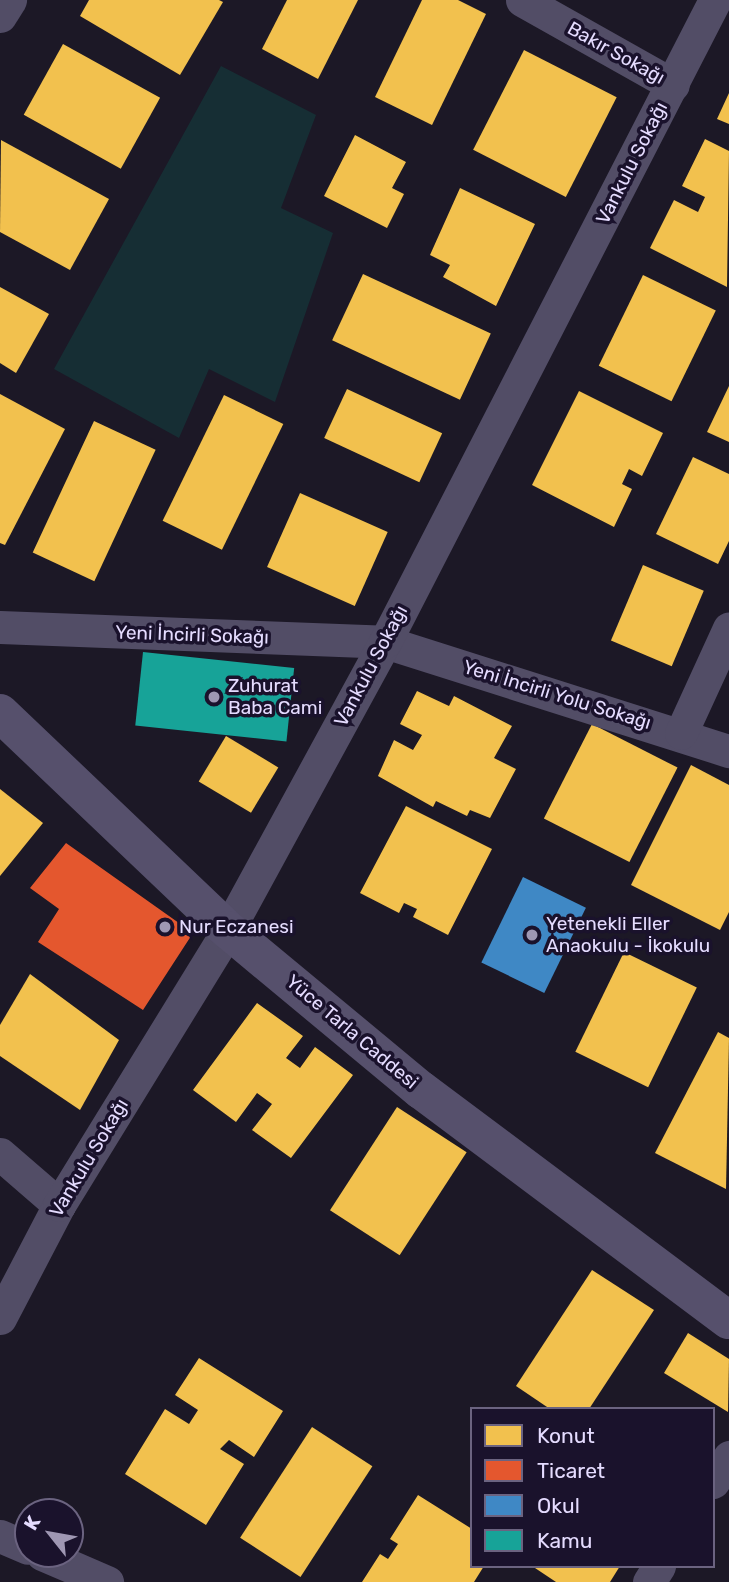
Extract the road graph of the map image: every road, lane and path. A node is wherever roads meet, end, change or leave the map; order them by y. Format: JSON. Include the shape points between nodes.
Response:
{"nodes":[{"id":1,"x":10,"y":0,"type":"edge"},
{"id":2,"x":522,"y":0,"type":"edge"},
{"id":3,"x":715,"y":0,"type":"edge"},
{"id":4,"x":0,"y":16,"type":"edge"},
{"id":5,"x":673,"y":85,"type":"junction"},
{"id":6,"x":0,"y":627,"type":"edge"},
{"id":7,"x":729,"y":628,"type":"edge"},
{"id":8,"x":385,"y":642,"type":"junction"},
{"id":9,"x":0,"y":713,"type":"edge"},
{"id":10,"x":681,"y":733,"type":"junction"},
{"id":11,"x":729,"y":751,"type":"edge"},
{"id":12,"x":228,"y":930,"type":"junction"},
{"id":13,"x":0,"y":1154,"type":"edge"},
{"id":14,"x":59,"y":1205,"type":"junction"},
{"id":15,"x":0,"y":1318,"type":"edge"},
{"id":16,"x":729,"y":1320,"type":"edge"},
{"id":17,"x":729,"y":1457,"type":"edge"},
{"id":18,"x":715,"y":1479,"type":"edge"},
{"id":19,"x":74,"y":1568,"type":"edge"},
{"id":20,"x":107,"y":1582,"type":"edge"}],
"edges":[{"from":1,"to":4,"type":"street"},
{"from":2,"to":5,"type":"street","name":"Bakır Sokağı"},
{"from":3,"to":5,"type":"street","name":"Vankulu Sokağı"},
{"from":5,"to":8,"type":"street","name":"Vankulu Sokağı"},
{"from":6,"to":8,"type":"street","name":"Yeni İncirli Sokağı"},
{"from":7,"to":10,"type":"street"},
{"from":8,"to":10,"type":"street","name":"Yeni İncirli Yolu Sokağı"},
{"from":8,"to":12,"type":"street","name":"Vankulu Sokağı"},
{"from":9,"to":12,"type":"main road","name":"Yüce Tarla Caddesi"},
{"from":10,"to":11,"type":"street","name":"Yeni İncirli Yolu Sokağı"},
{"from":12,"to":14,"type":"street","name":"Vankulu Sokağı"},
{"from":12,"to":16,"type":"main road","name":"Yüce Tarla Caddesi","via":[[421,1090]]},
{"from":13,"to":14,"type":"street"},
{"from":14,"to":15,"type":"street","name":"Vankulu Sokağı"},
{"from":17,"to":18,"type":"street"},
{"from":19,"to":20,"type":"street"}]}
